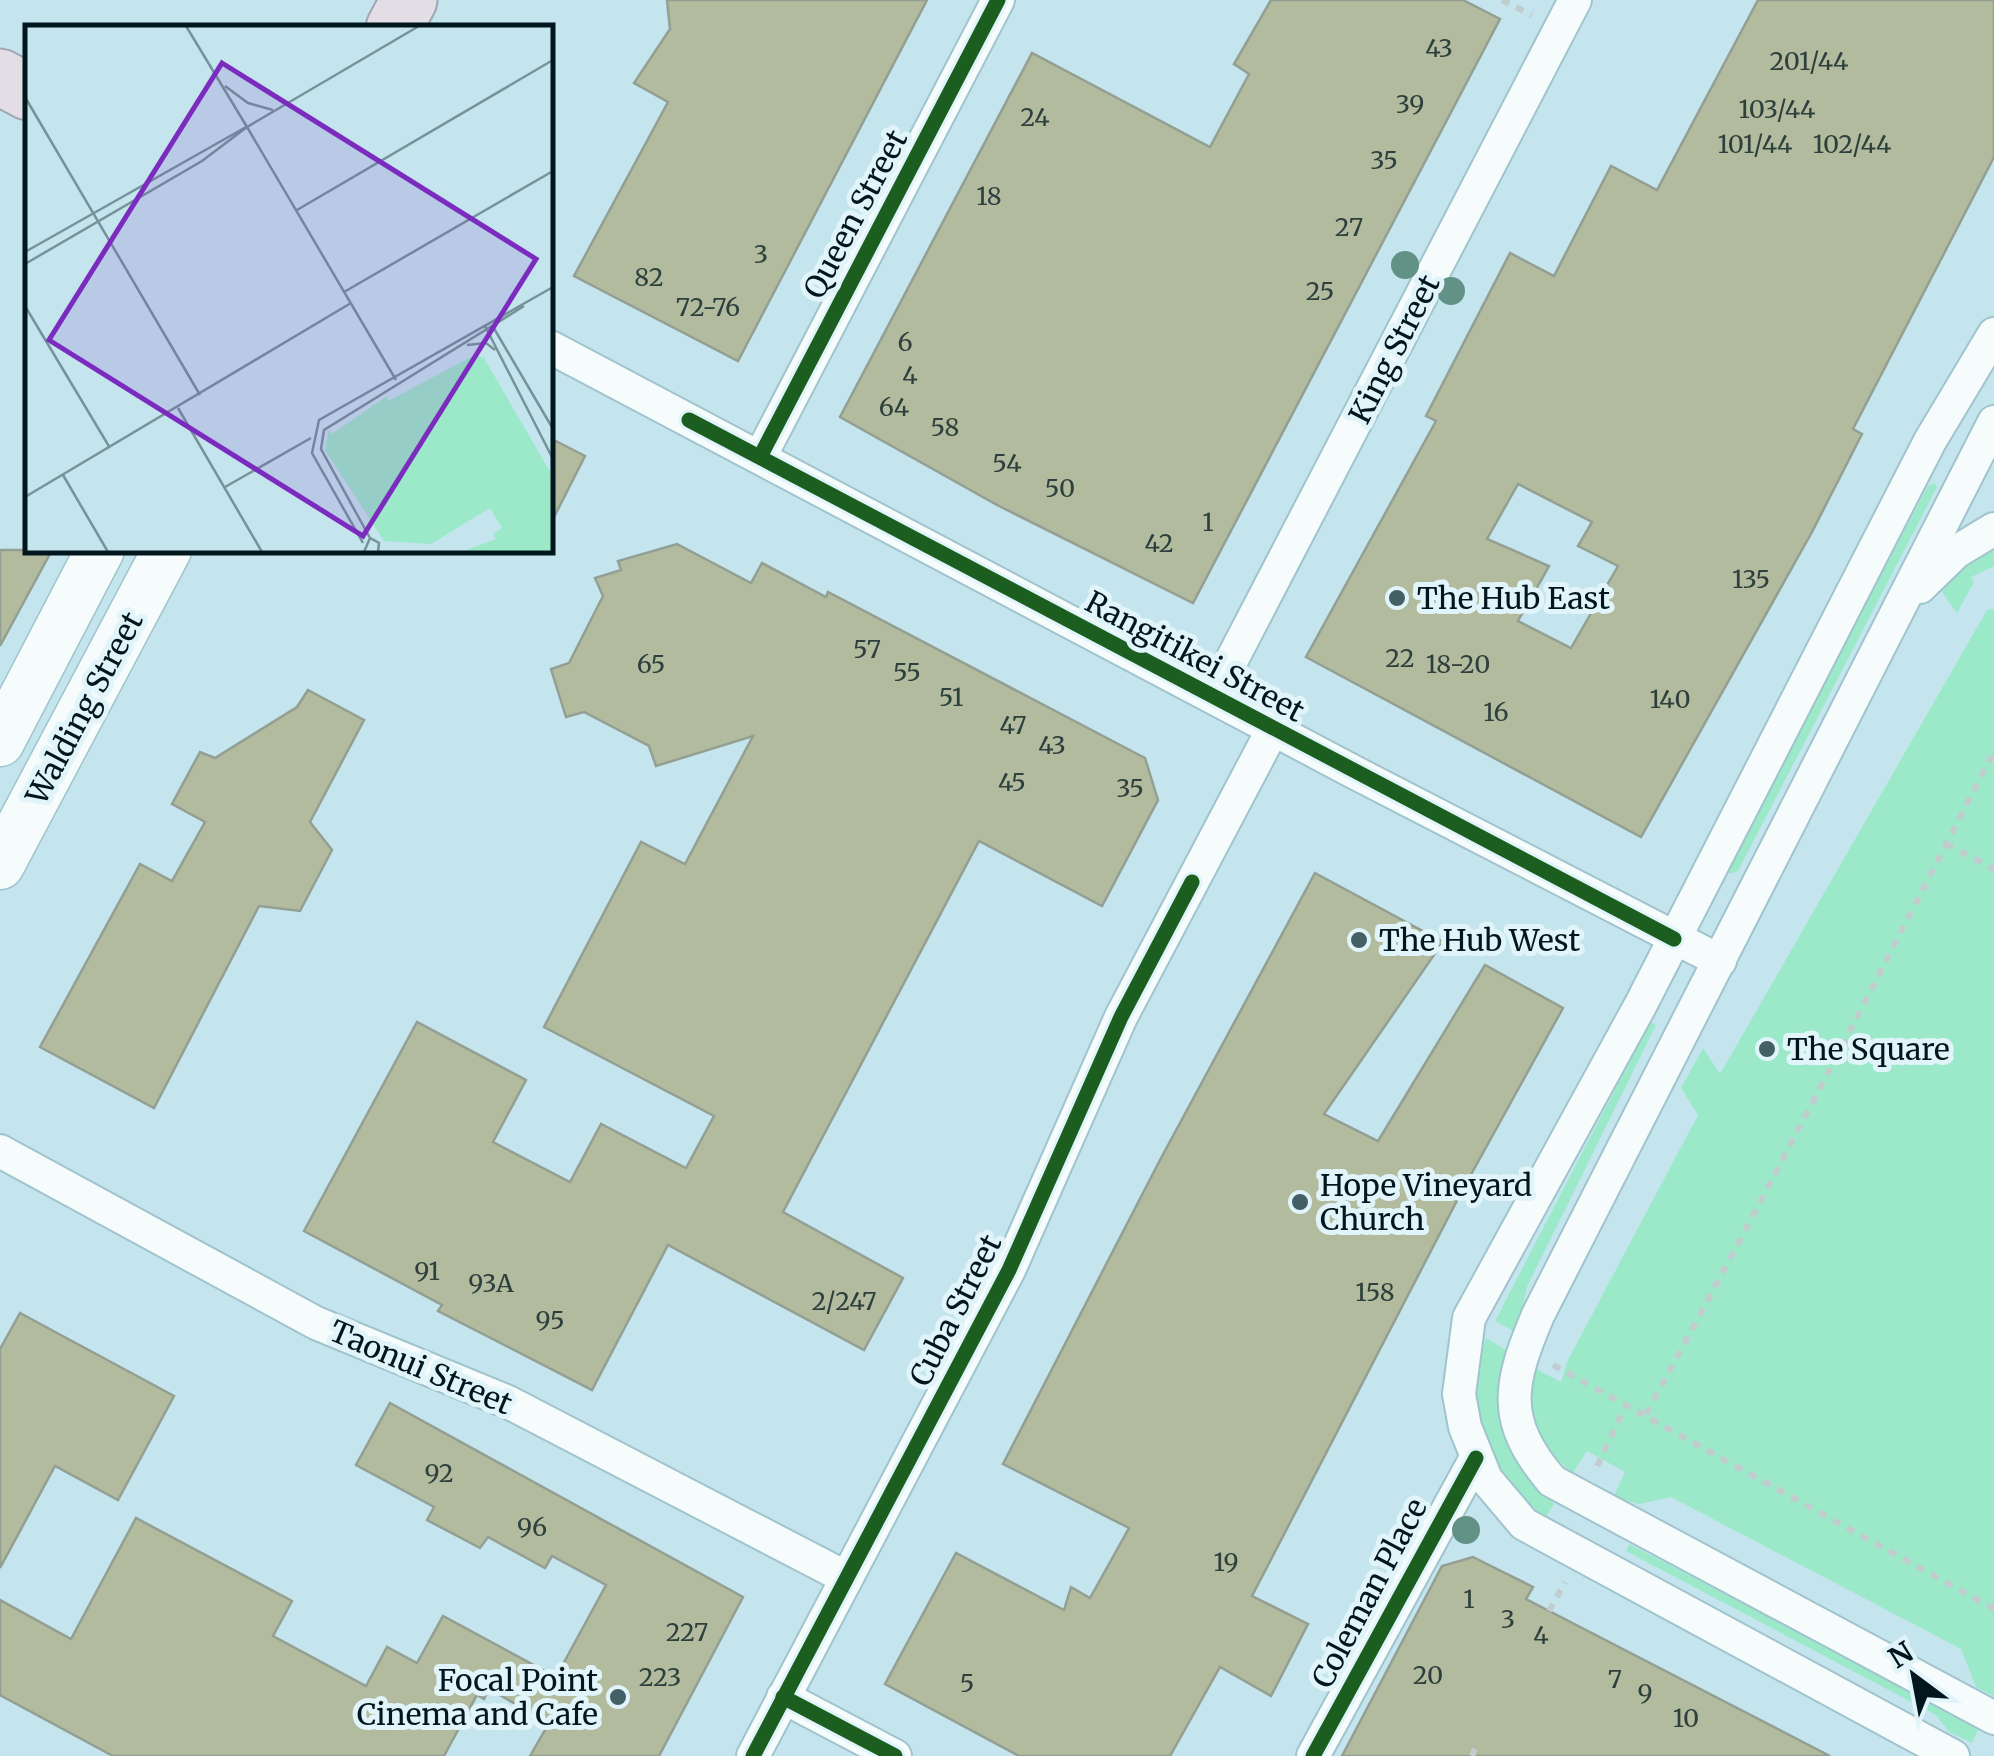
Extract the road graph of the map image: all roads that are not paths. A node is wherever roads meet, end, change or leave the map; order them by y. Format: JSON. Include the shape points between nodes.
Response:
{"nodes":[{"id":1,"x":409,"y":0,"type":"edge"},
{"id":2,"x":998,"y":0,"type":"edge"},
{"id":3,"x":1575,"y":0,"type":"edge"},
{"id":4,"x":396,"y":25,"type":"edge"},
{"id":5,"x":1994,"y":334,"type":"edge"},
{"id":6,"x":552,"y":348,"type":"edge"},
{"id":7,"x":1949,"y":409,"type":"junction"},
{"id":8,"x":1993,"y":428,"type":"edge"},
{"id":9,"x":1930,"y":441,"type":"junction"},
{"id":10,"x":761,"y":455,"type":"junction"},
{"id":11,"x":1983,"y":468,"type":"edge"},
{"id":12,"x":1994,"y":529,"type":"edge"},
{"id":13,"x":99,"y":552,"type":"edge"},
{"id":14,"x":167,"y":552,"type":"edge"},
{"id":15,"x":1899,"y":608,"type":"junction"},
{"id":16,"x":1212,"y":696,"type":"junction"},
{"id":17,"x":1272,"y":729,"type":"junction"},
{"id":18,"x":0,"y":742,"type":"edge"},
{"id":19,"x":0,"y":866,"type":"edge"},
{"id":20,"x":1674,"y":939,"type":"junction"},
{"id":21,"x":1720,"y":960,"type":"junction"},
{"id":22,"x":0,"y":1150,"type":"edge"},
{"id":23,"x":1476,"y":1458,"type":"junction"},
{"id":24,"x":845,"y":1577,"type":"junction"},
{"id":25,"x":783,"y":1697,"type":"junction"},
{"id":26,"x":1994,"y":1718,"type":"edge"},
{"id":27,"x":753,"y":1756,"type":"edge"},
{"id":28,"x":895,"y":1756,"type":"edge"},
{"id":29,"x":1314,"y":1756,"type":"edge"},
{"id":30,"x":1953,"y":1756,"type":"edge"}],
"edges":[{"from":1,"to":4,"type":"highway"},
{"from":2,"to":10,"type":"street","name":"Queen Street"},
{"from":3,"to":16,"type":"street","name":"King Street"},
{"from":5,"to":7,"type":"street"},
{"from":6,"to":10,"type":"street","name":"Rangitikei Street"},
{"from":7,"to":8,"type":"street"},
{"from":7,"to":9,"type":"street"},
{"from":8,"to":11,"type":"street"},
{"from":9,"to":11,"type":"street"},
{"from":9,"to":20,"type":"street"},
{"from":10,"to":16,"type":"street","name":"Rangitikei Street"},
{"from":11,"to":15,"type":"street"},
{"from":12,"to":15,"type":"street","via":[[1956,552]]},
{"from":13,"to":18,"type":"main road","name":"Walding Street"},
{"from":14,"to":19,"type":"main road","name":"Walding Street"},
{"from":15,"to":21,"type":"street"},
{"from":16,"to":17,"type":"street","name":"Rangitikei Street"},
{"from":17,"to":20,"type":"street","name":"Rangitikei Street"},
{"from":17,"to":24,"type":"street","name":"Cuba Street","via":[[1121,1018],[1008,1270]]},
{"from":20,"to":21,"type":"street","name":"Rangitikei Street"},
{"from":20,"to":23,"type":"street","via":[[1469,1318],[1460,1394]]},
{"from":21,"to":26,"type":"street","via":[[1524,1349],[1512,1386],[1523,1440],[1552,1481]]},
{"from":22,"to":24,"type":"street","name":"Taonui Street","via":[[316,1323],[508,1402]]},
{"from":23,"to":29,"type":"street","name":"Coleman Place"},
{"from":23,"to":30,"type":"street","via":[[1524,1524]]},
{"from":24,"to":25,"type":"street","name":"Cuba Street"},
{"from":25,"to":27,"type":"street","name":"Cuba Street"},
{"from":25,"to":28,"type":"street"}]}
